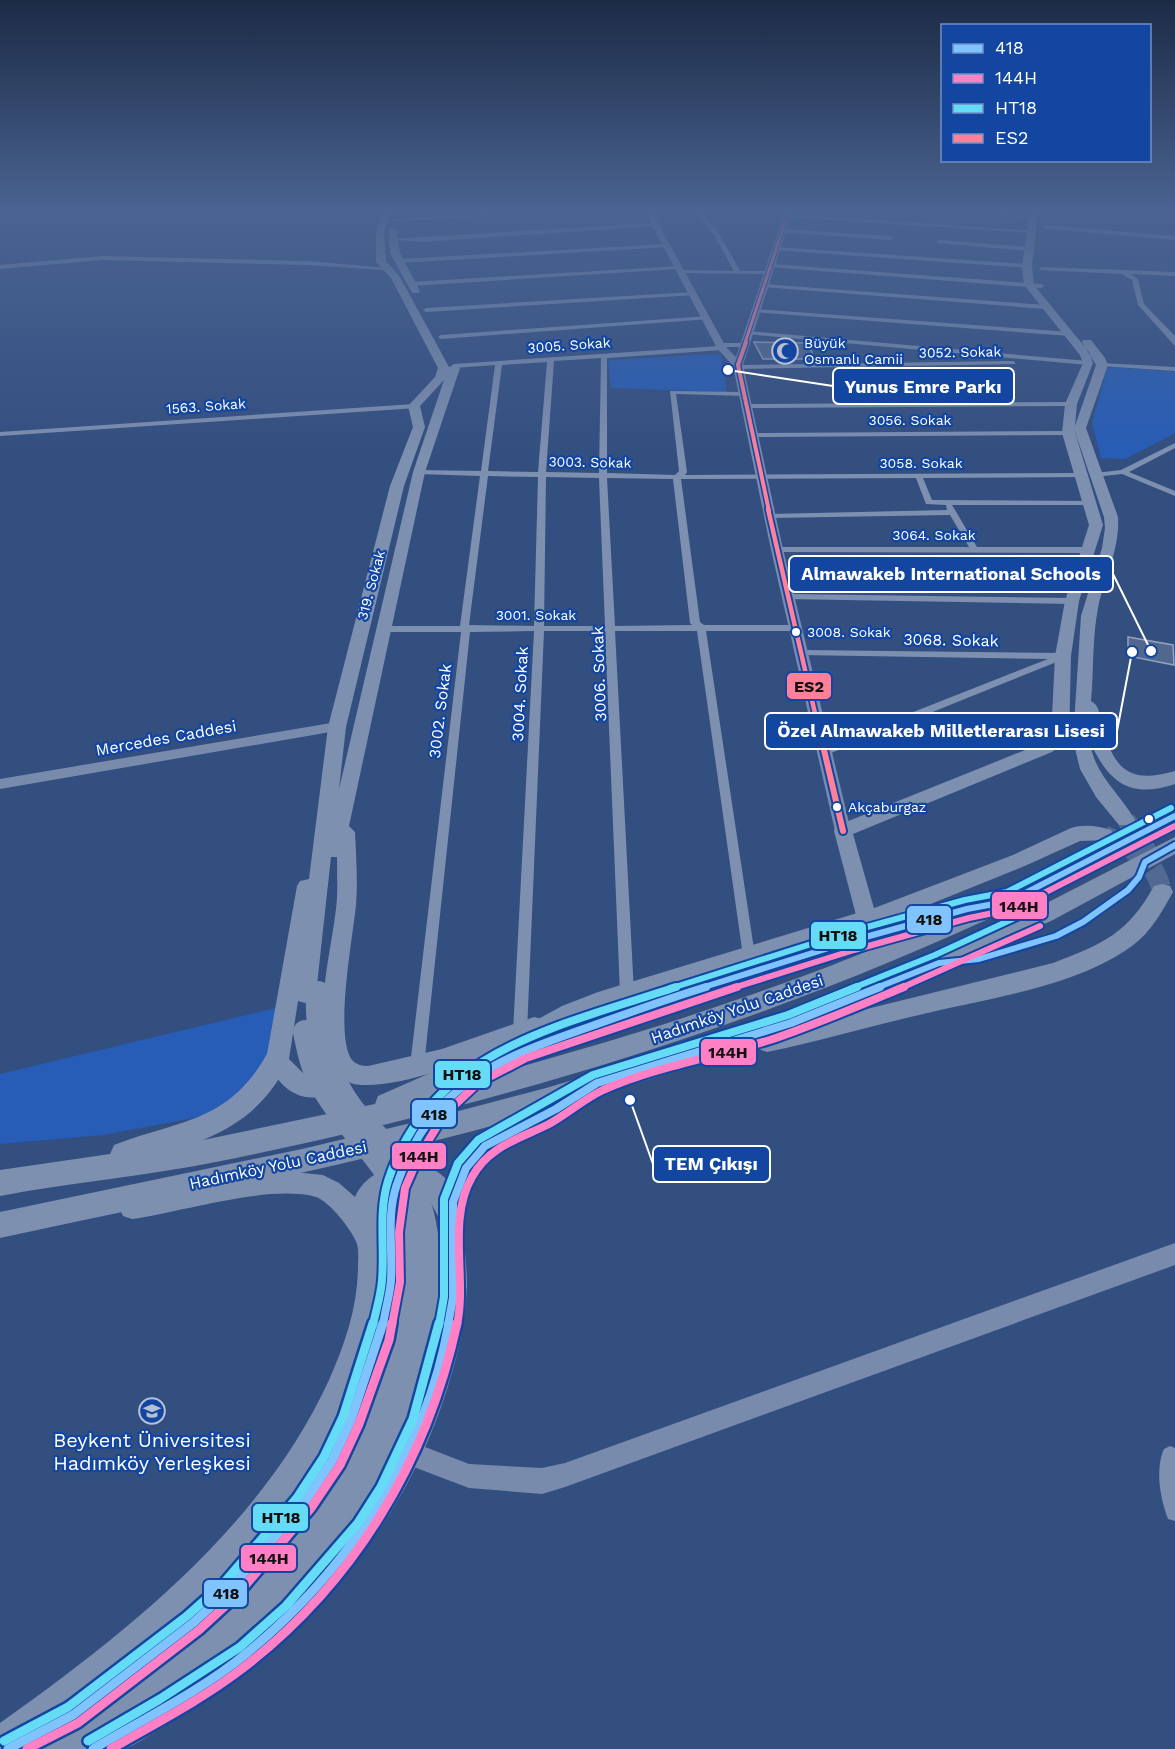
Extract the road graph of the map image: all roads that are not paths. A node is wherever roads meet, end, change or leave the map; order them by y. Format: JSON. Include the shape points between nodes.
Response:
{"nodes":[{"id":1,"x":403,"y":292,"type":"edge"},
{"id":2,"x":415,"y":292,"type":"edge"},
{"id":3,"x":762,"y":292,"type":"edge"},
{"id":4,"x":839,"y":292,"type":"edge"},
{"id":5,"x":1038,"y":292,"type":"edge"},
{"id":6,"x":1040,"y":292,"type":"edge"},
{"id":7,"x":1138,"y":292,"type":"edge"},
{"id":8,"x":693,"y":294,"type":"joint"},
{"id":9,"x":1046,"y":307,"type":"junction"},
{"id":10,"x":426,"y":310,"type":"junction"},
{"id":11,"x":755,"y":311,"type":"junction"},
{"id":12,"x":708,"y":318,"type":"junction"},
{"id":13,"x":748,"y":333,"type":"junction"},
{"id":14,"x":1070,"y":334,"type":"junction"},
{"id":15,"x":1175,"y":344,"type":"edge"},
{"id":16,"x":445,"y":345,"type":"junction"},
{"id":17,"x":744,"y":345,"type":"junction"},
{"id":18,"x":721,"y":346,"type":"junction"},
{"id":19,"x":604,"y":355,"type":"junction"},
{"id":20,"x":551,"y":358,"type":"junction"},
{"id":21,"x":1075,"y":361,"type":"junction"},
{"id":22,"x":499,"y":362,"type":"junction"},
{"id":23,"x":1088,"y":363,"type":"junction"},
{"id":24,"x":1102,"y":365,"type":"junction"},
{"id":25,"x":454,"y":366,"type":"junction"},
{"id":26,"x":738,"y":366,"type":"junction"},
{"id":27,"x":1175,"y":369,"type":"edge"},
{"id":28,"x":744,"y":394,"type":"junction"},
{"id":29,"x":1071,"y":404,"type":"junction"},
{"id":30,"x":747,"y":406,"type":"junction"},
{"id":31,"x":415,"y":407,"type":"junction"},
{"id":32,"x":442,"y":408,"type":"junction"},
{"id":33,"x":1068,"y":433,"type":"junction"},
{"id":34,"x":0,"y":434,"type":"edge"},
{"id":35,"x":753,"y":435,"type":"junction"},
{"id":36,"x":1175,"y":445,"type":"edge"},
{"id":37,"x":419,"y":472,"type":"junction"},
{"id":38,"x":1123,"y":472,"type":"junction"},
{"id":39,"x":482,"y":474,"type":"junction"},
{"id":40,"x":542,"y":475,"type":"junction"},
{"id":41,"x":1081,"y":475,"type":"junction"},
{"id":42,"x":1095,"y":475,"type":"junction"},
{"id":43,"x":603,"y":476,"type":"junction"},
{"id":44,"x":761,"y":476,"type":"junction"},
{"id":45,"x":677,"y":477,"type":"junction"},
{"id":46,"x":919,"y":477,"type":"junction"},
{"id":47,"x":1175,"y":494,"type":"edge"},
{"id":48,"x":946,"y":502,"type":"junction"},
{"id":49,"x":1089,"y":502,"type":"junction"},
{"id":50,"x":952,"y":512,"type":"junction"},
{"id":51,"x":770,"y":516,"type":"junction"},
{"id":52,"x":777,"y":549,"type":"junction"},
{"id":53,"x":974,"y":549,"type":"junction"},
{"id":54,"x":1090,"y":550,"type":"junction"},
{"id":55,"x":789,"y":597,"type":"junction"},
{"id":56,"x":1072,"y":602,"type":"junction"},
{"id":57,"x":1091,"y":604,"type":"junction"},
{"id":58,"x":701,"y":628,"type":"junction"},
{"id":59,"x":796,"y":628,"type":"junction"},
{"id":60,"x":384,"y":629,"type":"junction"},
{"id":61,"x":466,"y":629,"type":"junction"},
{"id":62,"x":539,"y":629,"type":"junction"},
{"id":63,"x":612,"y":629,"type":"junction"},
{"id":64,"x":802,"y":653,"type":"junction"},
{"id":65,"x":1063,"y":656,"type":"junction"},
{"id":66,"x":1085,"y":680,"type":"junction"},
{"id":67,"x":337,"y":727,"type":"junction"},
{"id":68,"x":826,"y":751,"type":"junction"},
{"id":69,"x":1175,"y":777,"type":"edge"},
{"id":70,"x":0,"y":784,"type":"edge"},
{"id":71,"x":346,"y":795,"type":"junction"},
{"id":72,"x":326,"y":814,"type":"junction"},
{"id":73,"x":1174,"y":816,"type":"edge"},
{"id":74,"x":1126,"y":820,"type":"tunnel mouth"},
{"id":75,"x":843,"y":831,"type":"junction"},
{"id":76,"x":1111,"y":840,"type":"junction"},
{"id":77,"x":1175,"y":845,"type":"edge"},
{"id":78,"x":1162,"y":892,"type":"dead end"},
{"id":79,"x":1010,"y":901,"type":"junction"},
{"id":80,"x":867,"y":919,"type":"junction"},
{"id":81,"x":749,"y":956,"type":"junction"},
{"id":82,"x":312,"y":993,"type":"junction"},
{"id":83,"x":627,"y":993,"type":"junction"},
{"id":84,"x":570,"y":1013,"type":"junction"},
{"id":85,"x":605,"y":1020,"type":"tunnel mouth"},
{"id":86,"x":520,"y":1032,"type":"junction"},
{"id":87,"x":704,"y":1049,"type":"junction"},
{"id":88,"x":278,"y":1060,"type":"junction"},
{"id":89,"x":417,"y":1065,"type":"junction"},
{"id":90,"x":344,"y":1067,"type":"junction"},
{"id":91,"x":597,"y":1083,"type":"junction"},
{"id":92,"x":372,"y":1116,"type":"junction"},
{"id":93,"x":54,"y":1175,"type":"junction"},
{"id":94,"x":0,"y":1183,"type":"edge"},
{"id":95,"x":83,"y":1208,"type":"junction"},
{"id":96,"x":453,"y":1220,"type":"junction"},
{"id":97,"x":0,"y":1225,"type":"edge"},
{"id":98,"x":369,"y":1239,"type":"junction"},
{"id":99,"x":1175,"y":1254,"type":"edge"},
{"id":100,"x":391,"y":1281,"type":"tunnel mouth"},
{"id":101,"x":420,"y":1306,"type":"junction"},
{"id":102,"x":407,"y":1452,"type":"junction"},
{"id":103,"x":1170,"y":1455,"type":"dead end"},
{"id":104,"x":1175,"y":1512,"type":"edge"},
{"id":105,"x":207,"y":1679,"type":"junction"},
{"id":106,"x":0,"y":1744,"type":"edge"},
{"id":107,"x":8,"y":1749,"type":"edge"},
{"id":108,"x":35,"y":1749,"type":"edge"},
{"id":109,"x":93,"y":1749,"type":"edge"}],
"edges":[{"from":1,"to":31,"type":"main road","via":[[444,368]]},
{"from":2,"to":10,"type":"main road"},
{"from":3,"to":11,"type":"main road"},
{"from":4,"to":9,"type":"street"},
{"from":5,"to":9,"type":"main road"},
{"from":6,"to":24,"type":"main road"},
{"from":7,"to":15,"type":"street","via":[[1141,305]]},
{"from":8,"to":10,"type":"street"},
{"from":8,"to":12,"type":"main road"},
{"from":9,"to":14,"type":"main road"},
{"from":10,"to":16,"type":"main road"},
{"from":11,"to":13,"type":"main road"},
{"from":11,"to":14,"type":"street"},
{"from":12,"to":16,"type":"street"},
{"from":12,"to":18,"type":"main road"},
{"from":13,"to":17,"type":"main road"},
{"from":13,"to":21,"type":"street"},
{"from":14,"to":23,"type":"main road"},
{"from":16,"to":25,"type":"main road"},
{"from":17,"to":18,"type":"street","name":"3005. Sokak"},
{"from":17,"to":26,"type":"main road"},
{"from":18,"to":19,"type":"street","name":"3005. Sokak"},
{"from":18,"to":26,"type":"main road"},
{"from":19,"to":20,"type":"street","name":"3005. Sokak"},
{"from":19,"to":43,"type":"street","name":"3006. Sokak"},
{"from":20,"to":22,"type":"street","name":"3005. Sokak"},
{"from":20,"to":40,"type":"street","name":"3004. Sokak"},
{"from":21,"to":23,"type":"street"},
{"from":21,"to":26,"type":"street","name":"3052. Sokak"},
{"from":22,"to":25,"type":"street","name":"3005. Sokak"},
{"from":22,"to":39,"type":"street","name":"3002. Sokak"},
{"from":23,"to":29,"type":"main road"},
{"from":24,"to":27,"type":"street"},
{"from":24,"to":42,"type":"main road","via":[[1080,428]]},
{"from":25,"to":32,"type":"main road","name":"319. Sokak"},
{"from":26,"to":28,"type":"main road"},
{"from":28,"to":30,"type":"main road"},
{"from":28,"to":45,"type":"street","via":[[672,392],[683,472]]},
{"from":29,"to":30,"type":"street"},
{"from":29,"to":33,"type":"main road"},
{"from":30,"to":35,"type":"main road"},
{"from":31,"to":32,"type":"main road","via":[[431,414]]},
{"from":31,"to":34,"type":"street","name":"1563. Sokak"},
{"from":31,"to":67,"type":"main road","name":"319. Sokak","via":[[419,427],[394,497]]},
{"from":32,"to":37,"type":"main road","name":"319. Sokak"},
{"from":33,"to":35,"type":"street","name":"3056. Sokak"},
{"from":33,"to":41,"type":"main road"},
{"from":35,"to":44,"type":"main road"},
{"from":36,"to":38,"type":"street"},
{"from":37,"to":39,"type":"street","name":"3003. Sokak"},
{"from":37,"to":60,"type":"main road","name":"319. Sokak"},
{"from":38,"to":42,"type":"street"},
{"from":38,"to":47,"type":"street"},
{"from":39,"to":40,"type":"street","name":"3003. Sokak"},
{"from":39,"to":61,"type":"street","name":"3002. Sokak"},
{"from":40,"to":43,"type":"street","name":"3003. Sokak"},
{"from":40,"to":62,"type":"street","name":"3004. Sokak"},
{"from":41,"to":46,"type":"street","name":"3058. Sokak"},
{"from":41,"to":49,"type":"main road"},
{"from":42,"to":57,"type":"main road","via":[[1113,530]]},
{"from":43,"to":45,"type":"street","name":"3003. Sokak"},
{"from":43,"to":63,"type":"street","name":"3006. Sokak"},
{"from":44,"to":45,"type":"street","name":"3003. Sokak"},
{"from":44,"to":46,"type":"street","name":"3058. Sokak"},
{"from":44,"to":51,"type":"main road"},
{"from":45,"to":58,"type":"street","via":[[695,623]]},
{"from":46,"to":48,"type":"street","via":[[929,502]]},
{"from":48,"to":49,"type":"street"},
{"from":48,"to":50,"type":"street"},
{"from":49,"to":54,"type":"main road","via":[[1096,525]]},
{"from":50,"to":51,"type":"street"},
{"from":50,"to":53,"type":"street"},
{"from":51,"to":52,"type":"main road"},
{"from":52,"to":53,"type":"street","name":"3064. Sokak"},
{"from":52,"to":55,"type":"main road"},
{"from":53,"to":54,"type":"street","name":"3064. Sokak"},
{"from":54,"to":56,"type":"main road"},
{"from":55,"to":56,"type":"street"},
{"from":55,"to":59,"type":"main road"},
{"from":56,"to":57,"type":"main road"},
{"from":56,"to":65,"type":"main road"},
{"from":57,"to":66,"type":"main road"},
{"from":58,"to":59,"type":"street","name":"3001. Sokak"},
{"from":58,"to":63,"type":"street","name":"3001. Sokak"},
{"from":58,"to":81,"type":"street"},
{"from":59,"to":64,"type":"main road"},
{"from":60,"to":61,"type":"street","name":"3001. Sokak"},
{"from":60,"to":71,"type":"main road","name":"319. Sokak"},
{"from":61,"to":62,"type":"street","name":"3001. Sokak"},
{"from":61,"to":89,"type":"street","name":"3002. Sokak"},
{"from":62,"to":63,"type":"street","name":"3001. Sokak"},
{"from":62,"to":86,"type":"street","name":"3004. Sokak"},
{"from":63,"to":83,"type":"street","name":"3006. Sokak"},
{"from":64,"to":65,"type":"street","name":"3068. Sokak"},
{"from":64,"to":68,"type":"main road"},
{"from":65,"to":68,"type":"street"},
{"from":65,"to":75,"type":"main road","via":[[1060,738],[1047,748]]},
{"from":66,"to":69,"type":"main road","via":[[1092,717],[1110,766],[1142,785],[1161,784]]},
{"from":66,"to":74,"type":"main road","via":[[1082,707],[1086,761],[1100,790]]},
{"from":67,"to":70,"type":"main road","name":"Mercedes Caddesi"},
{"from":67,"to":72,"type":"main road","name":"319. Sokak"},
{"from":68,"to":75,"type":"main road"},
{"from":71,"to":82,"type":"main road","name":"319. Sokak"},
{"from":71,"to":90,"type":"main road","via":[[346,905],[333,1001],[335,1033]]},
{"from":72,"to":82,"type":"main road","name":"319. Sokak"},
{"from":72,"to":88,"type":"main road","via":[[314,842]]},
{"from":73,"to":76,"type":"highway","name":"Hadımköy Yolu Caddesi"},
{"from":75,"to":80,"type":"main road"},
{"from":76,"to":79,"type":"highway","name":"Hadımköy Yolu Caddesi"},
{"from":76,"to":80,"type":"highway","via":[[1078,833],[1020,860]]},
{"from":77,"to":87,"type":"highway","name":"Hadımköy Yolu Caddesi","via":[[1045,914],[939,963],[791,1023]]},
{"from":78,"to":87,"type":"highway","via":[[1158,908],[1139,928],[1109,950],[1059,971],[796,1036],[745,1047]]},
{"from":79,"to":85,"type":"main road","via":[[851,941]]},
{"from":79,"to":92,"type":"highway","name":"Hadımköy Yolu Caddesi","via":[[879,958],[697,1024],[552,1069]]},
{"from":80,"to":81,"type":"highway"},
{"from":81,"to":83,"type":"highway"},
{"from":82,"to":101,"type":"main road","bridge":true,"via":[[306,1038],[319,1085],[385,1168],[410,1219]]},
{"from":83,"to":84,"type":"highway"},
{"from":84,"to":86,"type":"main road"},
{"from":84,"to":92,"type":"highway","via":[[487,1060],[401,1096]]},
{"from":86,"to":89,"type":"main road"},
{"from":87,"to":91,"type":"highway","name":"Hadımköy Yolu Caddesi"},
{"from":88,"to":90,"type":"main road","via":[[296,1086],[309,1090],[327,1085]]},
{"from":88,"to":93,"type":"highway","via":[[259,1092],[225,1118],[183,1136]]},
{"from":89,"to":90,"type":"main road","via":[[373,1077],[354,1075]]},
{"from":91,"to":95,"type":"highway","name":"Hadımköy Yolu Caddesi","via":[[432,1130]]},
{"from":91,"to":96,"type":"main road","via":[[570,1102],[485,1144],[457,1186]]},
{"from":92,"to":93,"type":"highway","name":"Hadımköy Yolu Caddesi","via":[[217,1150]]},
{"from":93,"to":94,"type":"highway"},
{"from":95,"to":97,"type":"highway","name":"Hadımköy Yolu Caddesi"},
{"from":95,"to":98,"type":"main road","via":[[159,1204],[276,1182],[301,1182],[322,1187],[339,1198]]},
{"from":96,"to":98,"type":"main road","via":[[434,1184],[418,1177],[388,1179],[374,1187],[364,1205]]},
{"from":96,"to":102,"type":"main road","via":[[453,1298],[447,1340],[421,1422]]},
{"from":98,"to":106,"type":"main road","via":[[370,1285],[361,1333],[350,1364],[291,1476],[262,1516],[226,1558],[144,1633]]},
{"from":99,"to":102,"type":"main road","via":[[542,1481],[469,1476]]},
{"from":100,"to":107,"type":"main road","via":[[380,1338],[351,1420],[332,1461],[273,1543],[193,1623],[73,1715]]},
{"from":101,"to":105,"type":"main road","via":[[398,1404],[381,1446],[350,1503],[304,1565],[249,1624]]},
{"from":101,"to":108,"type":"main road","via":[[361,1454],[279,1571],[213,1638],[167,1677],[123,1707]]},
{"from":102,"to":105,"type":"main road","via":[[389,1491],[343,1556],[292,1612],[246,1654]]},
{"from":103,"to":104,"type":"street","via":[[1169,1488]]},
{"from":105,"to":109,"type":"main road"}]}
